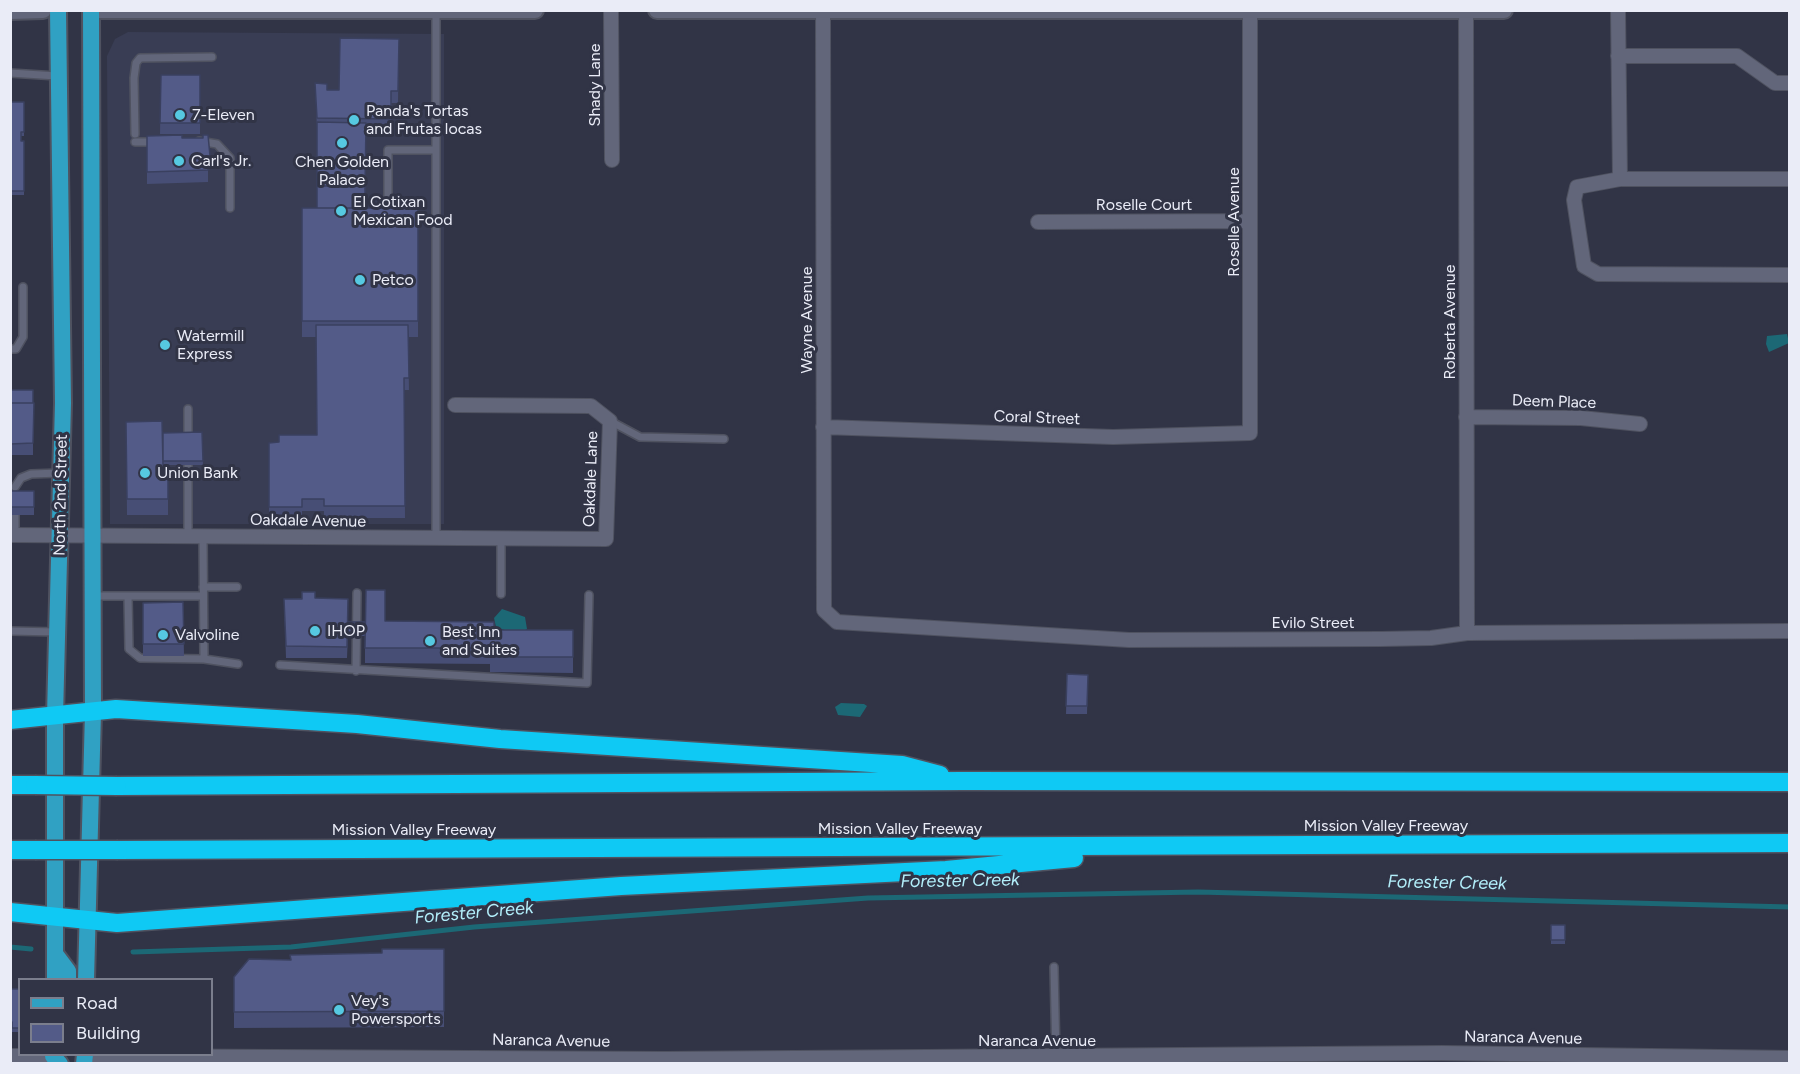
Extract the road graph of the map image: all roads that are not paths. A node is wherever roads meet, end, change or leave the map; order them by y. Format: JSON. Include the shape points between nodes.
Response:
{"nodes":[{"id":1,"x":43,"y":10,"type":"edge"},
{"id":2,"x":58,"y":10,"type":"edge"},
{"id":3,"x":92,"y":10,"type":"edge"},
{"id":4,"x":535,"y":10,"type":"edge"},
{"id":5,"x":611,"y":10,"type":"edge"},
{"id":6,"x":657,"y":10,"type":"edge"},
{"id":7,"x":1503,"y":10,"type":"edge"},
{"id":8,"x":1618,"y":10,"type":"edge"},
{"id":9,"x":10,"y":11,"type":"edge"},
{"id":10,"x":192,"y":11,"type":"edge"},
{"id":11,"x":213,"y":11,"type":"edge"},
{"id":12,"x":436,"y":11,"type":"edge"},
{"id":13,"x":715,"y":11,"type":"edge"},
{"id":14,"x":1106,"y":11,"type":"edge"},
{"id":15,"x":1250,"y":11,"type":"edge"},
{"id":16,"x":1262,"y":11,"type":"edge"},
{"id":17,"x":1345,"y":11,"type":"edge"},
{"id":18,"x":1390,"y":11,"type":"edge"},
{"id":19,"x":1466,"y":11,"type":"edge"},
{"id":20,"x":824,"y":12,"type":"junction"},
{"id":21,"x":1618,"y":56,"type":"junction"},
{"id":22,"x":212,"y":57,"type":"dead end"},
{"id":23,"x":10,"y":73,"type":"edge"},
{"id":24,"x":60,"y":76,"type":"junction"},
{"id":25,"x":1790,"y":83,"type":"edge"},
{"id":26,"x":189,"y":141,"type":"edge"},
{"id":27,"x":168,"y":142,"type":"edge"},
{"id":28,"x":436,"y":150,"type":"junction"},
{"id":29,"x":612,"y":160,"type":"dead end"},
{"id":30,"x":1620,"y":179,"type":"junction"},
{"id":31,"x":1790,"y":179,"type":"edge"},
{"id":32,"x":230,"y":207,"type":"dead end"},
{"id":33,"x":388,"y":214,"type":"edge"},
{"id":34,"x":1250,"y":220,"type":"junction"},
{"id":35,"x":1038,"y":222,"type":"dead end"},
{"id":36,"x":1790,"y":275,"type":"edge"},
{"id":37,"x":23,"y":287,"type":"dead end"},
{"id":38,"x":10,"y":349,"type":"edge"},
{"id":39,"x":455,"y":405,"type":"dead end"},
{"id":40,"x":188,"y":409,"type":"dead end"},
{"id":41,"x":1466,"y":417,"type":"junction"},
{"id":42,"x":610,"y":421,"type":"junction"},
{"id":43,"x":1640,"y":424,"type":"dead end"},
{"id":44,"x":824,"y":427,"type":"junction"},
{"id":45,"x":1250,"y":433,"type":"joint"},
{"id":46,"x":723,"y":439,"type":"dead end"},
{"id":47,"x":60,"y":473,"type":"junction"},
{"id":48,"x":13,"y":483,"type":"edge"},
{"id":49,"x":14,"y":499,"type":"edge"},
{"id":50,"x":15,"y":515,"type":"edge"},
{"id":51,"x":13,"y":535,"type":"edge"},
{"id":52,"x":60,"y":536,"type":"junction"},
{"id":53,"x":93,"y":536,"type":"junction"},
{"id":54,"x":195,"y":536,"type":"junction"},
{"id":55,"x":436,"y":538,"type":"junction"},
{"id":56,"x":501,"y":538,"type":"junction"},
{"id":57,"x":606,"y":539,"type":"joint"},
{"id":58,"x":203,"y":587,"type":"junction"},
{"id":59,"x":237,"y":587,"type":"dead end"},
{"id":60,"x":357,"y":593,"type":"dead end"},
{"id":61,"x":501,"y":594,"type":"dead end"},
{"id":62,"x":589,"y":595,"type":"dead end"},
{"id":63,"x":92,"y":596,"type":"junction"},
{"id":64,"x":128,"y":596,"type":"junction"},
{"id":65,"x":203,"y":596,"type":"junction"},
{"id":66,"x":837,"y":622,"type":"joint"},
{"id":67,"x":10,"y":631,"type":"edge"},
{"id":68,"x":1790,"y":631,"type":"edge"},
{"id":69,"x":57,"y":632,"type":"junction"},
{"id":70,"x":1467,"y":633,"type":"junction"},
{"id":71,"x":204,"y":659,"type":"junction"},
{"id":72,"x":238,"y":664,"type":"dead end"},
{"id":73,"x":279,"y":664,"type":"dead end"},
{"id":74,"x":356,"y":671,"type":"junction"},
{"id":75,"x":93,"y":712,"type":"junction"},
{"id":76,"x":55,"y":716,"type":"junction"},
{"id":77,"x":10,"y":720,"type":"edge"},
{"id":78,"x":962,"y":781,"type":"junction"},
{"id":79,"x":1790,"y":782,"type":"edge"},
{"id":80,"x":10,"y":785,"type":"edge"},
{"id":81,"x":1790,"y":843,"type":"edge"},
{"id":82,"x":1184,"y":847,"type":"junction"},
{"id":83,"x":10,"y":850,"type":"edge"},
{"id":84,"x":10,"y":912,"type":"edge"},
{"id":85,"x":57,"y":916,"type":"junction"},
{"id":86,"x":88,"y":920,"type":"junction"},
{"id":87,"x":56,"y":955,"type":"junction"},
{"id":88,"x":1054,"y":967,"type":"dead end"},
{"id":89,"x":55,"y":978,"type":"edge"},
{"id":90,"x":68,"y":978,"type":"edge"},
{"id":91,"x":86,"y":978,"type":"edge"},
{"id":92,"x":10,"y":1056,"type":"edge"},
{"id":93,"x":84,"y":1057,"type":"edge"},
{"id":94,"x":1056,"y":1058,"type":"junction"},
{"id":95,"x":1442,"y":1058,"type":"edge"},
{"id":96,"x":1790,"y":1058,"type":"edge"},
{"id":97,"x":55,"y":1059,"type":"edge"},
{"id":98,"x":285,"y":1060,"type":"edge"},
{"id":99,"x":358,"y":1060,"type":"edge"},
{"id":100,"x":448,"y":1060,"type":"edge"},
{"id":101,"x":965,"y":1060,"type":"edge"},
{"id":102,"x":1106,"y":1060,"type":"edge"},
{"id":103,"x":665,"y":1061,"type":"edge"},
{"id":104,"x":842,"y":1061,"type":"edge"},
{"id":105,"x":1724,"y":1061,"type":"edge"}],
"edges":[{"from":1,"to":9,"type":"street"},
{"from":2,"to":24,"type":"main road","name":"North 2nd Street"},
{"from":3,"to":10,"type":"street"},
{"from":3,"to":53,"type":"main road","name":"North 2nd Street"},
{"from":4,"to":12,"type":"street"},
{"from":5,"to":29,"type":"street","name":"Shady Lane"},
{"from":6,"to":13,"type":"street"},
{"from":7,"to":19,"type":"street"},
{"from":8,"to":21,"type":"street"},
{"from":10,"to":11,"type":"street"},
{"from":11,"to":12,"type":"street"},
{"from":12,"to":28,"type":"lane"},
{"from":13,"to":20,"type":"street"},
{"from":14,"to":15,"type":"street"},
{"from":14,"to":20,"type":"street"},
{"from":15,"to":16,"type":"street"},
{"from":15,"to":34,"type":"street","name":"Roselle Avenue"},
{"from":16,"to":17,"type":"street"},
{"from":17,"to":18,"type":"street"},
{"from":18,"to":19,"type":"street"},
{"from":19,"to":41,"type":"street","name":"Roberta Avenue"},
{"from":20,"to":44,"type":"street","name":"Wayne Avenue"},
{"from":21,"to":25,"type":"street","via":[[1737,56],[1775,83]]},
{"from":21,"to":30,"type":"street"},
{"from":22,"to":27,"type":"lane","via":[[141,58],[136,63],[135,138]]},
{"from":23,"to":24,"type":"lane"},
{"from":24,"to":47,"type":"main road","name":"North 2nd Street"},
{"from":26,"to":32,"type":"lane","via":[[218,144],[230,158]]},
{"from":28,"to":33,"type":"lane","via":[[388,150]]},
{"from":28,"to":55,"type":"lane"},
{"from":30,"to":31,"type":"street"},
{"from":30,"to":36,"type":"street","via":[[1577,187],[1574,200],[1584,266],[1598,274]]},
{"from":34,"to":35,"type":"street","name":"Roselle Court"},
{"from":34,"to":45,"type":"street","name":"Roselle Avenue"},
{"from":37,"to":38,"type":"lane","via":[[23,337],[16,349]]},
{"from":39,"to":42,"type":"street","via":[[591,406]]},
{"from":40,"to":54,"type":"lane"},
{"from":41,"to":43,"type":"street","name":"Deem Place","via":[[1581,418]]},
{"from":41,"to":70,"type":"street","name":"Roberta Avenue"},
{"from":42,"to":46,"type":"lane","via":[[640,437]]},
{"from":42,"to":57,"type":"street","name":"Oakdale Lane"},
{"from":44,"to":45,"type":"street","name":"Coral Street","via":[[1113,437]]},
{"from":44,"to":66,"type":"street","name":"Wayne Avenue","via":[[824,610]]},
{"from":47,"to":48,"type":"lane","via":[[31,474]]},
{"from":47,"to":52,"type":"main road","name":"North 2nd Street"},
{"from":48,"to":49,"type":"lane"},
{"from":50,"to":51,"type":"lane"},
{"from":51,"to":52,"type":"street","name":"Oakdale Avenue"},
{"from":52,"to":53,"type":"street","name":"Oakdale Avenue"},
{"from":52,"to":69,"type":"main road","name":"North 2nd Street"},
{"from":53,"to":54,"type":"street","name":"Oakdale Avenue"},
{"from":53,"to":63,"type":"main road","name":"North 2nd Street"},
{"from":54,"to":55,"type":"street","name":"Oakdale Avenue"},
{"from":54,"to":58,"type":"lane"},
{"from":55,"to":56,"type":"street","name":"Oakdale Avenue"},
{"from":56,"to":57,"type":"street","name":"Oakdale Avenue"},
{"from":56,"to":61,"type":"lane"},
{"from":58,"to":59,"type":"lane"},
{"from":58,"to":65,"type":"lane"},
{"from":60,"to":74,"type":"lane"},
{"from":62,"to":74,"type":"lane","via":[[587,683]]},
{"from":63,"to":64,"type":"lane"},
{"from":63,"to":75,"type":"main road","name":"North 2nd Street"},
{"from":64,"to":65,"type":"lane"},
{"from":64,"to":71,"type":"lane","via":[[129,649],[134,654],[140,658]]},
{"from":65,"to":71,"type":"lane"},
{"from":66,"to":70,"type":"street","name":"Evilo Street","via":[[1129,640],[1431,638]]},
{"from":67,"to":69,"type":"lane"},
{"from":68,"to":70,"type":"street","name":"Evilo Street"},
{"from":69,"to":76,"type":"main road","name":"North 2nd Street"},
{"from":71,"to":72,"type":"lane"},
{"from":73,"to":74,"type":"lane"},
{"from":75,"to":76,"type":"highway"},
{"from":75,"to":78,"type":"highway","via":[[116,709],[357,724],[512,739],[902,765]]},
{"from":75,"to":86,"type":"main road","name":"North 2nd Street"},
{"from":76,"to":77,"type":"highway"},
{"from":76,"to":85,"type":"main road","name":"North 2nd Street"},
{"from":78,"to":79,"type":"highway"},
{"from":78,"to":80,"type":"highway","bridge":true},
{"from":81,"to":82,"type":"highway","name":"Mission Valley Freeway"},
{"from":82,"to":83,"type":"highway","name":"Mission Valley Freeway","bridge":true},
{"from":82,"to":86,"type":"highway","via":[[946,870],[621,886],[117,923]]},
{"from":84,"to":85,"type":"highway"},
{"from":85,"to":86,"type":"highway"},
{"from":85,"to":87,"type":"main road","name":"North 2nd Street"},
{"from":86,"to":91,"type":"main road","name":"North 2nd Street"},
{"from":87,"to":89,"type":"main road","name":"North 2nd Street"},
{"from":87,"to":90,"type":"main road","via":[[68,971]]},
{"from":88,"to":94,"type":"lane"},
{"from":92,"to":97,"type":"street"},
{"from":93,"to":98,"type":"street","name":"Naranca Avenue"},
{"from":94,"to":101,"type":"street","name":"Naranca Avenue"},
{"from":94,"to":102,"type":"street","name":"Naranca Avenue"},
{"from":95,"to":102,"type":"street","name":"Naranca Avenue"},
{"from":95,"to":105,"type":"street","name":"Naranca Avenue"},
{"from":96,"to":105,"type":"street","name":"Naranca Avenue"},
{"from":98,"to":99,"type":"street","name":"Naranca Avenue"},
{"from":99,"to":100,"type":"street","name":"Naranca Avenue"},
{"from":100,"to":103,"type":"street","name":"Naranca Avenue"},
{"from":101,"to":104,"type":"street","name":"Naranca Avenue"},
{"from":103,"to":104,"type":"street","name":"Naranca Avenue"}]}
